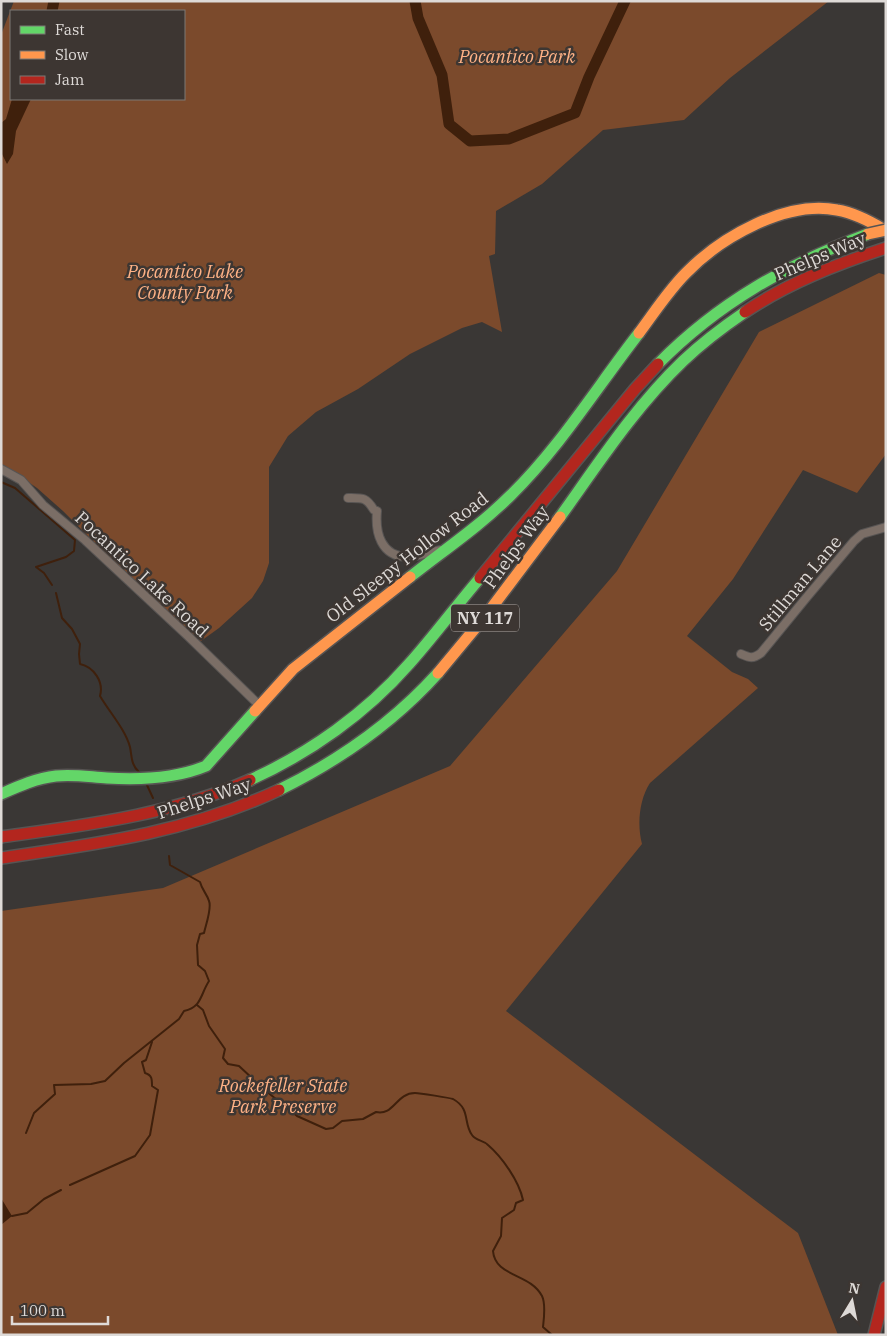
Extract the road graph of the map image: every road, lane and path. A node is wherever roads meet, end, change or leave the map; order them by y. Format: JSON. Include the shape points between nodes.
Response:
{"nodes":[{"id":1,"x":884,"y":229,"type":"edge"},
{"id":2,"x":886,"y":248,"type":"edge"},
{"id":3,"x":1,"y":469,"type":"edge"},
{"id":4,"x":348,"y":498,"type":"dead end"},
{"id":5,"x":886,"y":527,"type":"edge"},
{"id":6,"x":445,"y":549,"type":"junction"},
{"id":7,"x":741,"y":654,"type":"dead end"},
{"id":8,"x":259,"y":705,"type":"junction"},
{"id":9,"x":1,"y":794,"type":"edge"},
{"id":10,"x":1,"y":837,"type":"edge"},
{"id":11,"x":1,"y":858,"type":"edge"},
{"id":12,"x":886,"y":1287,"type":"edge"},
{"id":13,"x":874,"y":1335,"type":"edge"}],
"edges":[{"from":1,"to":6,"type":"main road","name":"Old Sleepy Hollow Road","via":[[862,216],[841,210],[807,209],[772,218],[711,249],[679,280],[569,426],[517,488],[492,514]]},
{"from":1,"to":10,"type":"main road","name":"Phelps Way","number":"NY 117","bridge":true,"via":[[820,252],[771,276],[726,304],[684,338],[634,389],[409,664],[372,701],[330,735],[270,772],[192,801],[141,815]]},
{"from":2,"to":11,"type":"main road","name":"Phelps Way","number":"NY 117","via":[[827,268],[779,291],[736,318],[683,362],[627,426],[455,656],[402,708],[344,752],[278,791],[202,821],[122,840]]},
{"from":3,"to":8,"type":"street","name":"Pocantico Lake Road","via":[[20,480]]},
{"from":4,"to":6,"type":"street","via":[[370,502],[377,511],[381,544],[392,553],[408,557]]},
{"from":5,"to":7,"type":"street","name":"Stillman Lane","via":[[862,534],[854,542],[762,653],[754,658]]},
{"from":6,"to":8,"type":"main road","name":"Old Sleepy Hollow Road","via":[[294,669]]},
{"from":8,"to":9,"type":"main road","name":"Old Sleepy Hollow Road","via":[[215,757],[196,771],[138,777],[40,778]]},
{"from":12,"to":13,"type":"main road"}]}
